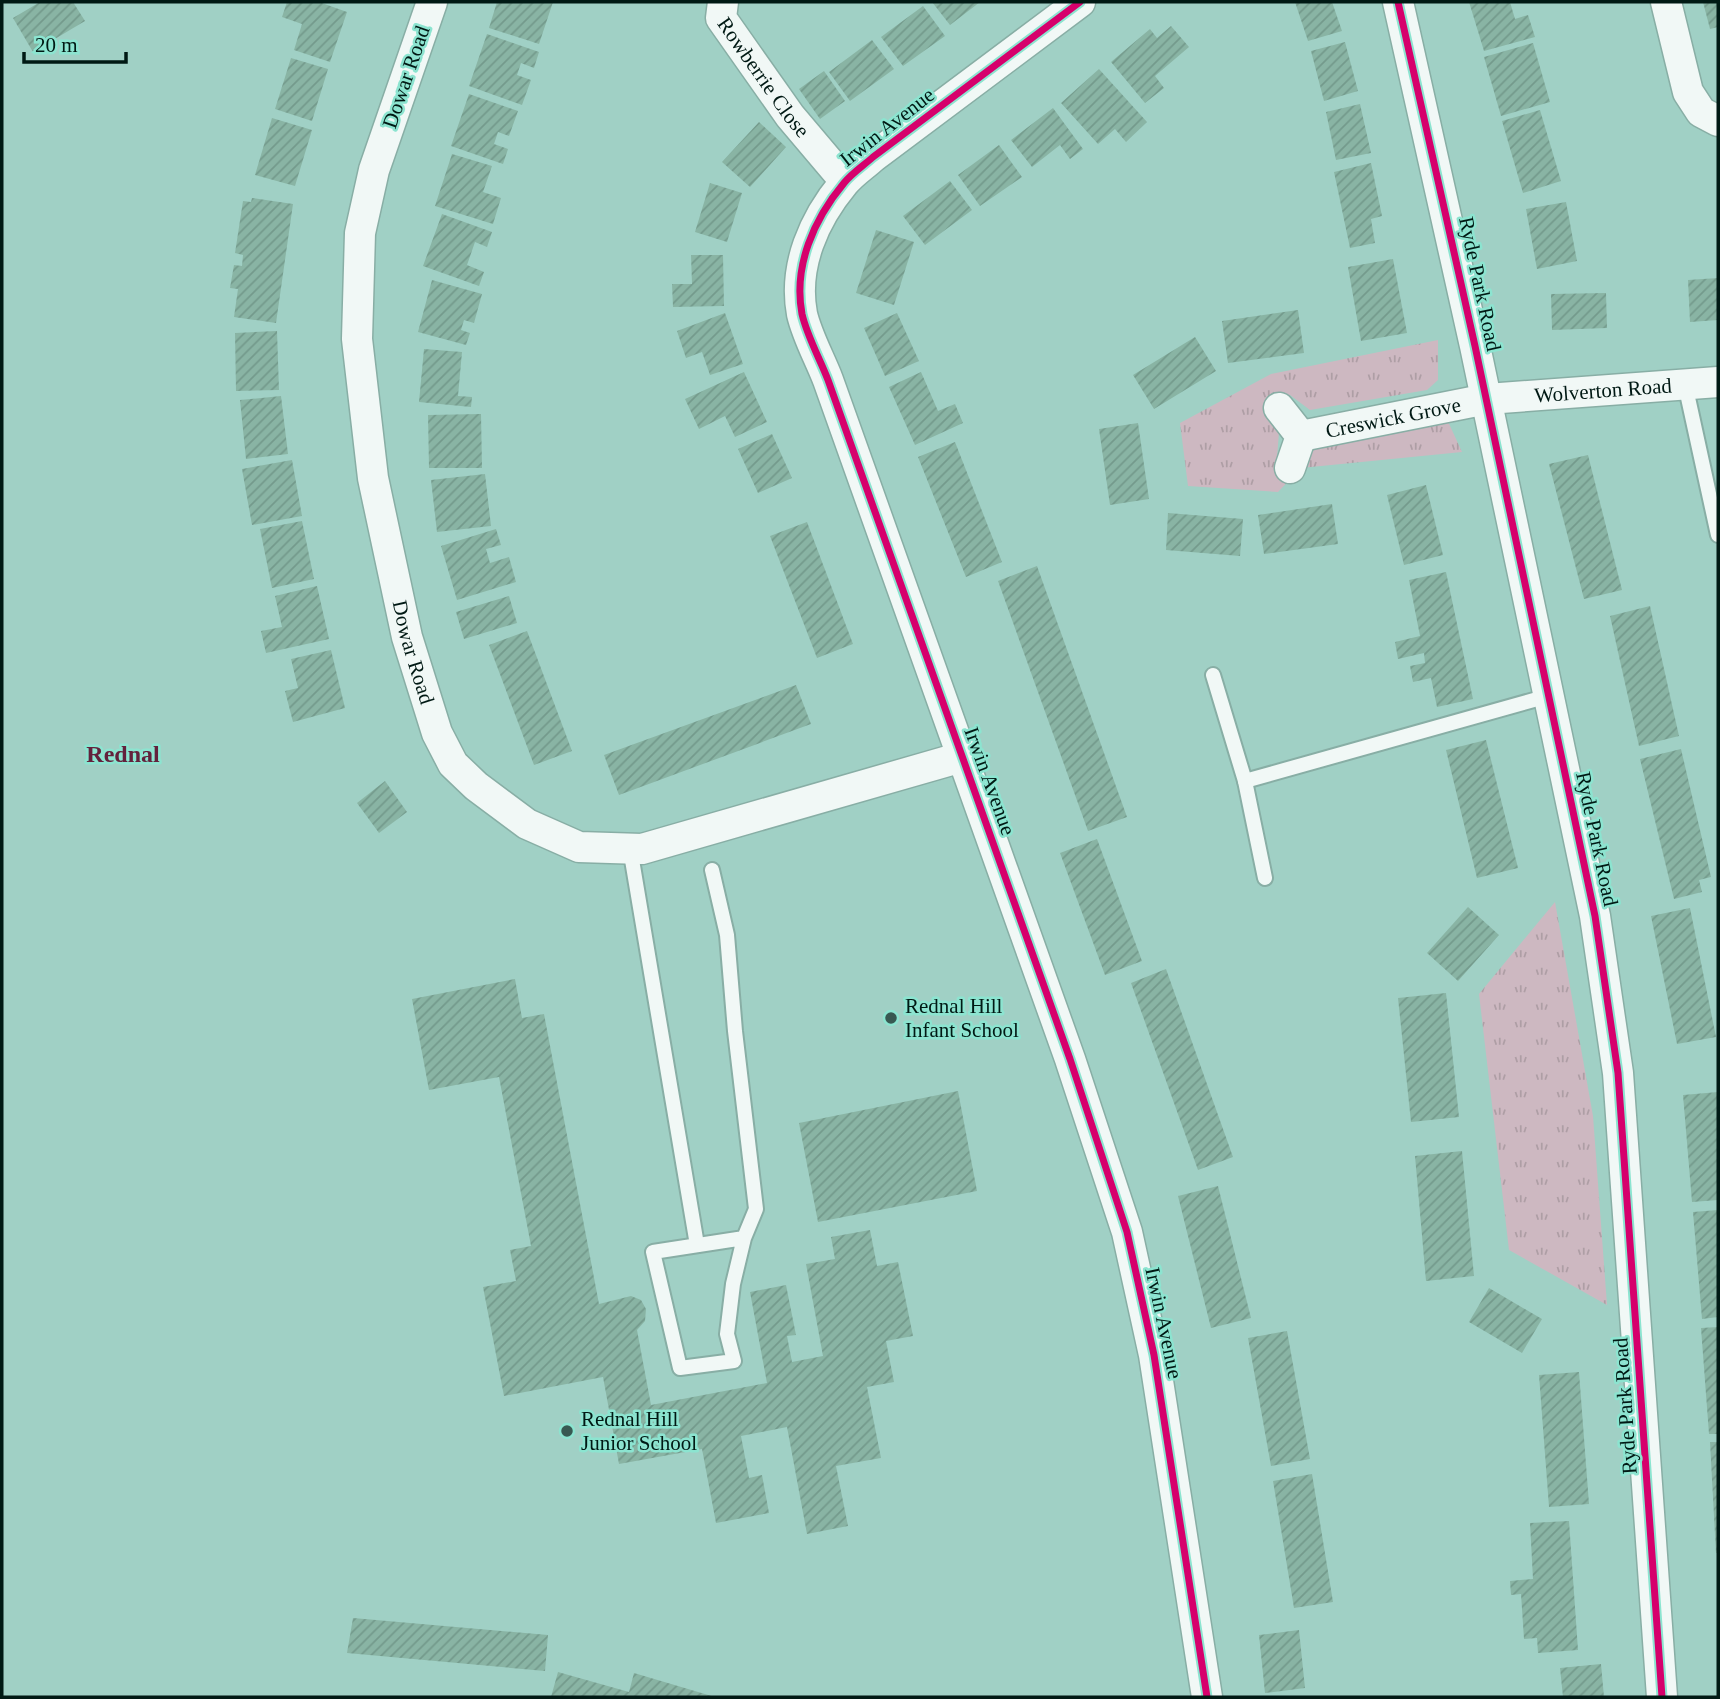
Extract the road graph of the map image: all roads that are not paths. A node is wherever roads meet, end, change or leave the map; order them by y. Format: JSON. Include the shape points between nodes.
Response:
{"nodes":[{"id":1,"x":432,"y":2,"type":"edge"},
{"id":2,"x":723,"y":2,"type":"edge"},
{"id":3,"x":1080,"y":2,"type":"edge"},
{"id":4,"x":1398,"y":2,"type":"edge"},
{"id":5,"x":1666,"y":2,"type":"edge"},
{"id":6,"x":1718,"y":121,"type":"edge"},
{"id":7,"x":845,"y":181,"type":"junction"},
{"id":8,"x":1718,"y":382,"type":"edge"},
{"id":9,"x":1685,"y":384,"type":"junction"},
{"id":10,"x":1487,"y":399,"type":"junction"},
{"id":11,"x":1279,"y":408,"type":"dead end"},
{"id":12,"x":1301,"y":436,"type":"junction"},
{"id":13,"x":1290,"y":468,"type":"dead end"},
{"id":14,"x":1718,"y":535,"type":"edge"},
{"id":15,"x":1213,"y":675,"type":"dead end"},
{"id":16,"x":1548,"y":696,"type":"junction"},
{"id":17,"x":962,"y":757,"type":"junction"},
{"id":18,"x":1245,"y":781,"type":"junction"},
{"id":19,"x":630,"y":848,"type":"junction"},
{"id":20,"x":712,"y":870,"type":"dead end"},
{"id":21,"x":1265,"y":878,"type":"dead end"},
{"id":22,"x":744,"y":1238,"type":"junction"},
{"id":23,"x":697,"y":1245,"type":"junction"},
{"id":24,"x":1207,"y":1697,"type":"edge"},
{"id":25,"x":1662,"y":1697,"type":"edge"}],
"edges":[{"from":1,"to":19,"type":"street","name":"Dowar Road","via":[[374,170],[360,233],[357,339],[373,478],[407,637],[438,733],[453,764],[476,786],[527,824],[579,847]]},
{"from":2,"to":7,"type":"street","name":"Rowberrie Close","via":[[721,18],[790,116]]},
{"from":3,"to":7,"type":"street","name":"Irwin Avenue"},
{"from":4,"to":10,"type":"street","name":"Ryde Park Road"},
{"from":5,"to":6,"type":"street","via":[[1688,92],[1700,112]]},
{"from":7,"to":17,"type":"street","name":"Irwin Avenue","via":[[815,226],[801,265],[802,316]]},
{"from":8,"to":9,"type":"street","name":"Wolverton Road"},
{"from":9,"to":10,"type":"street","name":"Wolverton Road"},
{"from":9,"to":14,"type":"lane"},
{"from":10,"to":12,"type":"street","name":"Creswick Grove"},
{"from":10,"to":16,"type":"street","name":"Ryde Park Road"},
{"from":11,"to":12,"type":"street","name":"Creswick Grove"},
{"from":12,"to":13,"type":"street","name":"Creswick Grove"},
{"from":15,"to":18,"type":"lane"},
{"from":16,"to":18,"type":"lane"},
{"from":16,"to":25,"type":"street","name":"Ryde Park Road","via":[[1595,916],[1618,1073]]},
{"from":17,"to":19,"type":"street","name":"Dowar Road","via":[[642,849]]},
{"from":17,"to":24,"type":"street","name":"Irwin Avenue","via":[[1127,1232],[1154,1354]]},
{"from":18,"to":21,"type":"lane"},
{"from":19,"to":23,"type":"lane"},
{"from":20,"to":22,"type":"lane","via":[[727,935],[756,1209]]},
{"from":22,"to":23,"type":"lane"},
{"from":22,"to":23,"type":"lane","via":[[727,1334],[734,1360],[680,1368],[653,1252]]}]}
